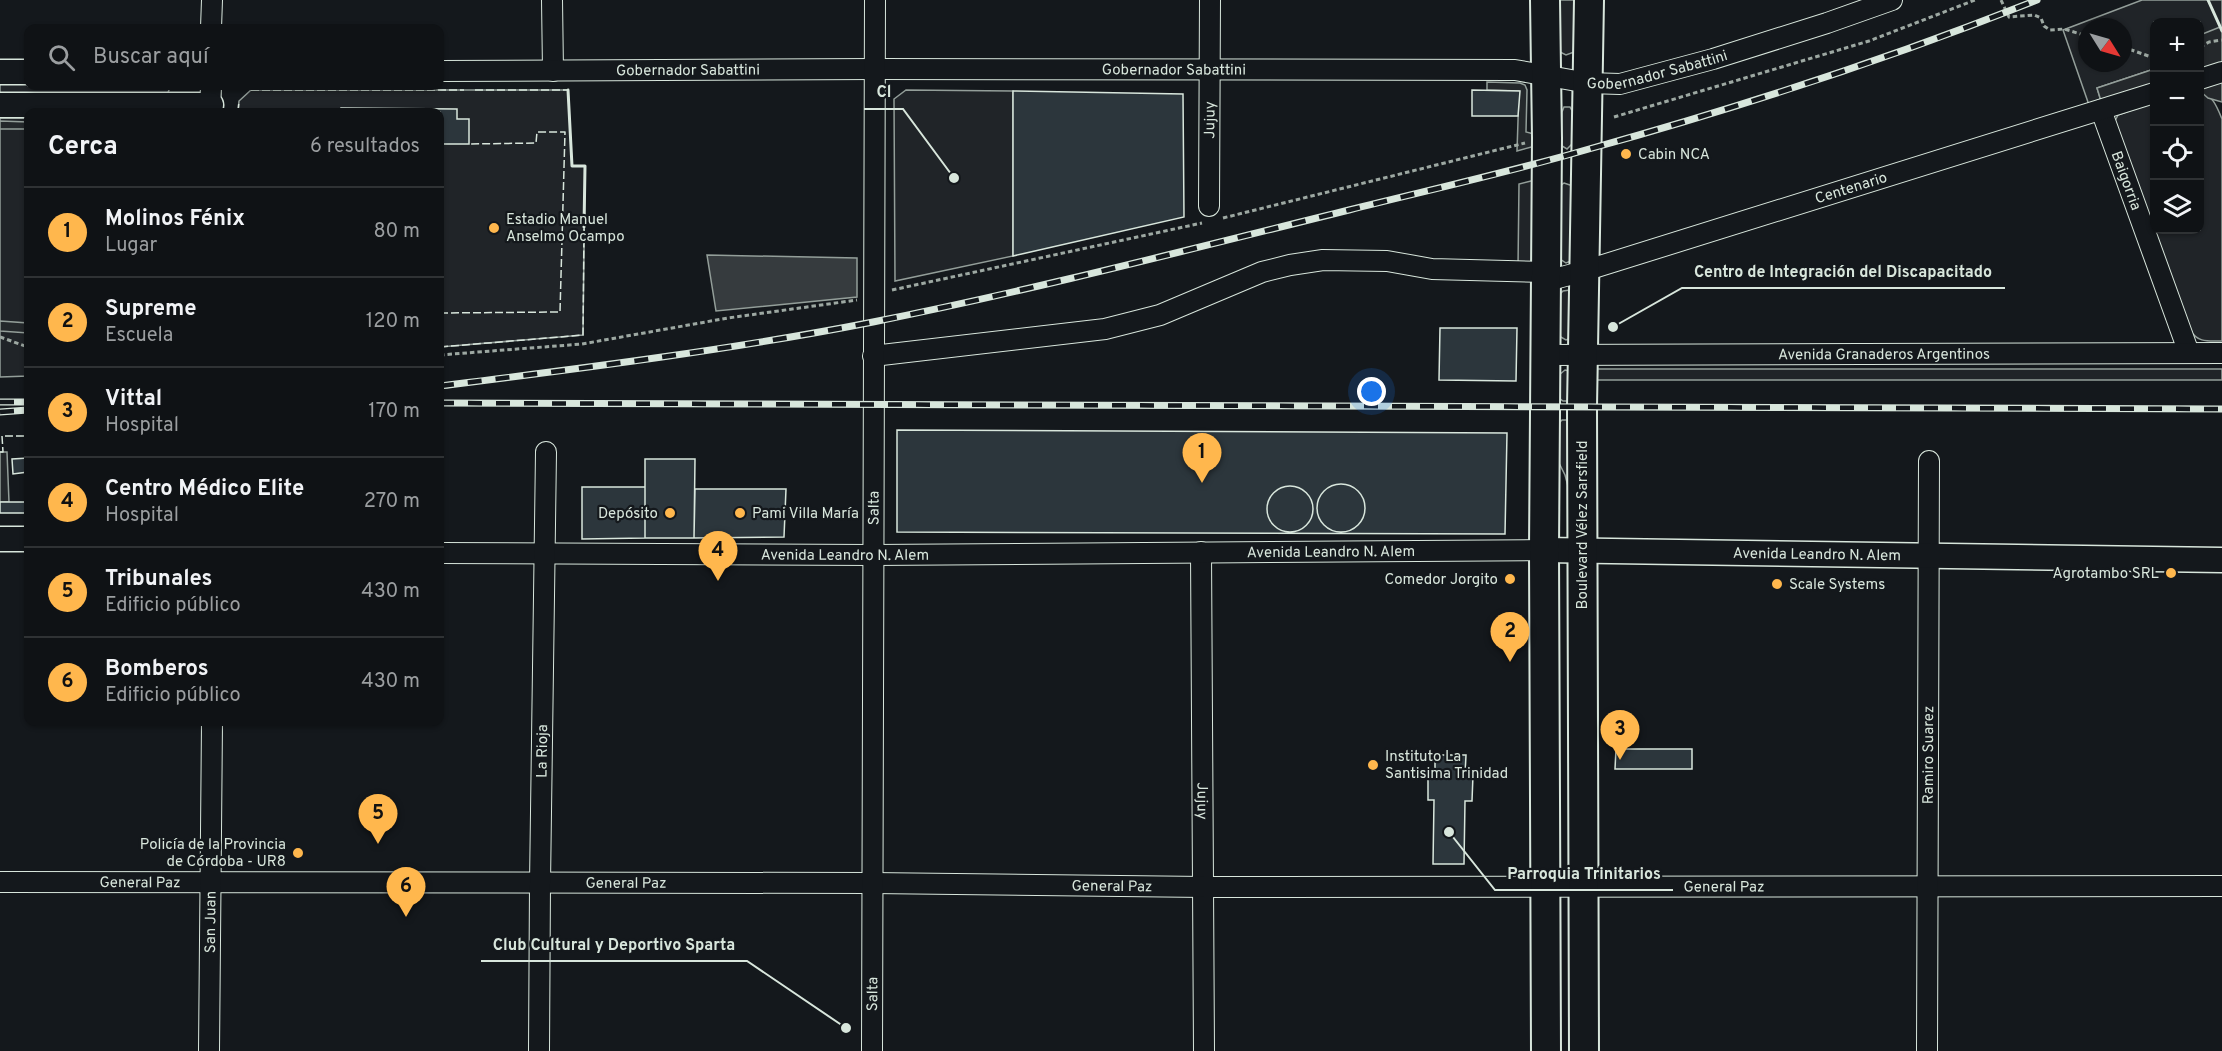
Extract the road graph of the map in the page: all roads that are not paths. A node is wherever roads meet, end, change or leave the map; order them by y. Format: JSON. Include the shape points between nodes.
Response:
{"nodes":[{"id":1,"x":212,"y":0,"type":"edge"},
{"id":2,"x":552,"y":0,"type":"edge"},
{"id":3,"x":875,"y":0,"type":"edge"},
{"id":4,"x":1210,"y":0,"type":"edge"},
{"id":5,"x":1545,"y":0,"type":"edge"},
{"id":6,"x":1589,"y":0,"type":"edge"},
{"id":7,"x":1892,"y":0,"type":"edge"},
{"id":8,"x":212,"y":24,"type":"edge"},
{"id":9,"x":875,"y":69,"type":"junction"},
{"id":10,"x":1210,"y":69,"type":"junction"},
{"id":11,"x":444,"y":71,"type":"edge"},
{"id":12,"x":553,"y":71,"type":"junction"},
{"id":13,"x":0,"y":72,"type":"edge"},
{"id":14,"x":24,"y":72,"type":"edge"},
{"id":15,"x":2222,"y":73,"type":"edge"},
{"id":16,"x":1546,"y":75,"type":"junction"},
{"id":17,"x":2204,"y":78,"type":"edge"},
{"id":18,"x":1588,"y":83,"type":"junction"},
{"id":19,"x":2150,"y":94,"type":"edge"},
{"id":20,"x":211,"y":101,"type":"edge"},
{"id":21,"x":0,"y":105,"type":"edge"},
{"id":22,"x":2101,"y":110,"type":"junction"},
{"id":23,"x":1212,"y":216,"type":"road end"},
{"id":24,"x":1584,"y":271,"type":"junction"},
{"id":25,"x":1547,"y":277,"type":"junction"},
{"id":26,"x":2189,"y":353,"type":"junction"},
{"id":27,"x":2222,"y":353,"type":"edge"},
{"id":28,"x":1546,"y":354,"type":"junction"},
{"id":29,"x":1582,"y":354,"type":"junction"},
{"id":30,"x":873,"y":356,"type":"junction"},
{"id":31,"x":546,"y":452,"type":"dead end"},
{"id":32,"x":1929,"y":461,"type":"dead end"},
{"id":33,"x":0,"y":539,"type":"edge"},
{"id":34,"x":24,"y":539,"type":"edge"},
{"id":35,"x":1544,"y":550,"type":"junction"},
{"id":36,"x":1583,"y":551,"type":"junction"},
{"id":37,"x":1201,"y":552,"type":"junction"},
{"id":38,"x":444,"y":553,"type":"edge"},
{"id":39,"x":544,"y":554,"type":"junction"},
{"id":40,"x":873,"y":555,"type":"junction"},
{"id":41,"x":1928,"y":555,"type":"junction"},
{"id":42,"x":2222,"y":560,"type":"edge"},
{"id":43,"x":212,"y":726,"type":"edge"},
{"id":44,"x":0,"y":882,"type":"edge"},
{"id":45,"x":872,"y":883,"type":"junction"},
{"id":46,"x":211,"y":884,"type":"junction"},
{"id":47,"x":540,"y":884,"type":"junction"},
{"id":48,"x":1928,"y":886,"type":"junction"},
{"id":49,"x":2222,"y":886,"type":"edge"},
{"id":50,"x":1204,"y":887,"type":"junction"},
{"id":51,"x":1546,"y":887,"type":"junction"},
{"id":52,"x":1584,"y":887,"type":"junction"},
{"id":53,"x":209,"y":1051,"type":"edge"},
{"id":54,"x":539,"y":1051,"type":"edge"},
{"id":55,"x":872,"y":1051,"type":"edge"},
{"id":56,"x":1204,"y":1051,"type":"edge"},
{"id":57,"x":1546,"y":1051,"type":"edge"},
{"id":58,"x":1584,"y":1051,"type":"edge"},
{"id":59,"x":1927,"y":1051,"type":"edge"}],
"edges":[{"from":1,"to":8,"type":"street"},
{"from":2,"to":12,"type":"street"},
{"from":3,"to":9,"type":"street","name":"Salta"},
{"from":4,"to":10,"type":"street","name":"Jujuy"},
{"from":5,"to":16,"type":"highway"},
{"from":6,"to":18,"type":"highway","name":"Boulevard Vélez Sarsfield"},
{"from":7,"to":18,"type":"street","name":"Gobernador Sabattini","via":[[1703,62],[1620,84]]},
{"from":9,"to":10,"type":"street","name":"Gobernador Sabattini"},
{"from":9,"to":12,"type":"street","name":"Gobernador Sabattini"},
{"from":9,"to":30,"type":"street","name":"Salta"},
{"from":10,"to":16,"type":"street","name":"Gobernador Sabattini","via":[[1515,70]]},
{"from":10,"to":23,"type":"street","name":"Jujuy"},
{"from":11,"to":12,"type":"street","name":"Gobernador Sabattini"},
{"from":13,"to":14,"type":"main road"},
{"from":15,"to":17,"type":"street"},
{"from":16,"to":18,"type":"street","name":"Gobernador Sabattini"},
{"from":16,"to":25,"type":"highway"},
{"from":18,"to":24,"type":"highway","name":"Boulevard Vélez Sarsfield"},
{"from":19,"to":22,"type":"street","name":"Centenario"},
{"from":20,"to":21,"type":"main road"},
{"from":22,"to":24,"type":"street","name":"Centenario"},
{"from":22,"to":26,"type":"street","name":"Baigorria"},
{"from":24,"to":25,"type":"street","name":"Centenario"},
{"from":24,"to":29,"type":"highway","name":"Boulevard Vélez Sarsfield"},
{"from":25,"to":28,"type":"highway"},
{"from":25,"to":30,"type":"street","name":"Centenario","via":[[1432,269],[1387,261],[1323,260],[1262,272],[1160,315],[1105,329]]},
{"from":26,"to":27,"type":"street","name":"Avenida Granaderos Argentinos"},
{"from":26,"to":29,"type":"street","name":"Avenida Granaderos Argentinos"},
{"from":28,"to":29,"type":"street","name":"Avenida Granaderos Argentinos"},
{"from":28,"to":35,"type":"highway"},
{"from":29,"to":36,"type":"highway","name":"Boulevard Vélez Sarsfield"},
{"from":30,"to":40,"type":"street","name":"Salta"},
{"from":31,"to":39,"type":"street","name":"La Rioja"},
{"from":32,"to":41,"type":"street","name":"Ramiro Suarez"},
{"from":33,"to":34,"type":"main road"},
{"from":35,"to":36,"type":"main road","name":"Avenida Leandro N. Alem"},
{"from":35,"to":37,"type":"street","name":"Avenida Leandro N. Alem"},
{"from":35,"to":51,"type":"highway"},
{"from":36,"to":41,"type":"main road","name":"Avenida Leandro N. Alem"},
{"from":36,"to":52,"type":"highway","name":"Boulevard Vélez Sarsfield"},
{"from":37,"to":40,"type":"street","name":"Avenida Leandro N. Alem"},
{"from":37,"to":50,"type":"street","name":"Jujuy"},
{"from":38,"to":39,"type":"street","name":"Avenida Leandro N. Alem"},
{"from":39,"to":40,"type":"street","name":"Avenida Leandro N. Alem"},
{"from":39,"to":47,"type":"street","name":"La Rioja"},
{"from":40,"to":45,"type":"street","name":"Salta"},
{"from":41,"to":42,"type":"main road","name":"Avenida Leandro N. Alem"},
{"from":41,"to":48,"type":"street","name":"Ramiro Suarez"},
{"from":43,"to":46,"type":"street","name":"San Juan"},
{"from":44,"to":46,"type":"street","name":"General Paz"},
{"from":45,"to":47,"type":"street","name":"General Paz"},
{"from":45,"to":50,"type":"street","name":"General Paz"},
{"from":45,"to":55,"type":"street","name":"Salta"},
{"from":46,"to":47,"type":"street","name":"General Paz"},
{"from":46,"to":53,"type":"street","name":"San Juan"},
{"from":47,"to":54,"type":"street","name":"La Rioja"},
{"from":48,"to":49,"type":"street","name":"General Paz"},
{"from":48,"to":52,"type":"street","name":"General Paz"},
{"from":48,"to":59,"type":"street","name":"Ramiro Suarez"},
{"from":50,"to":51,"type":"street","name":"General Paz"},
{"from":50,"to":56,"type":"street","name":"Jujuy"},
{"from":51,"to":52,"type":"street","name":"General Paz"},
{"from":51,"to":57,"type":"highway"},
{"from":52,"to":58,"type":"highway","name":"Boulevard Vélez Sarsfield"}]}
